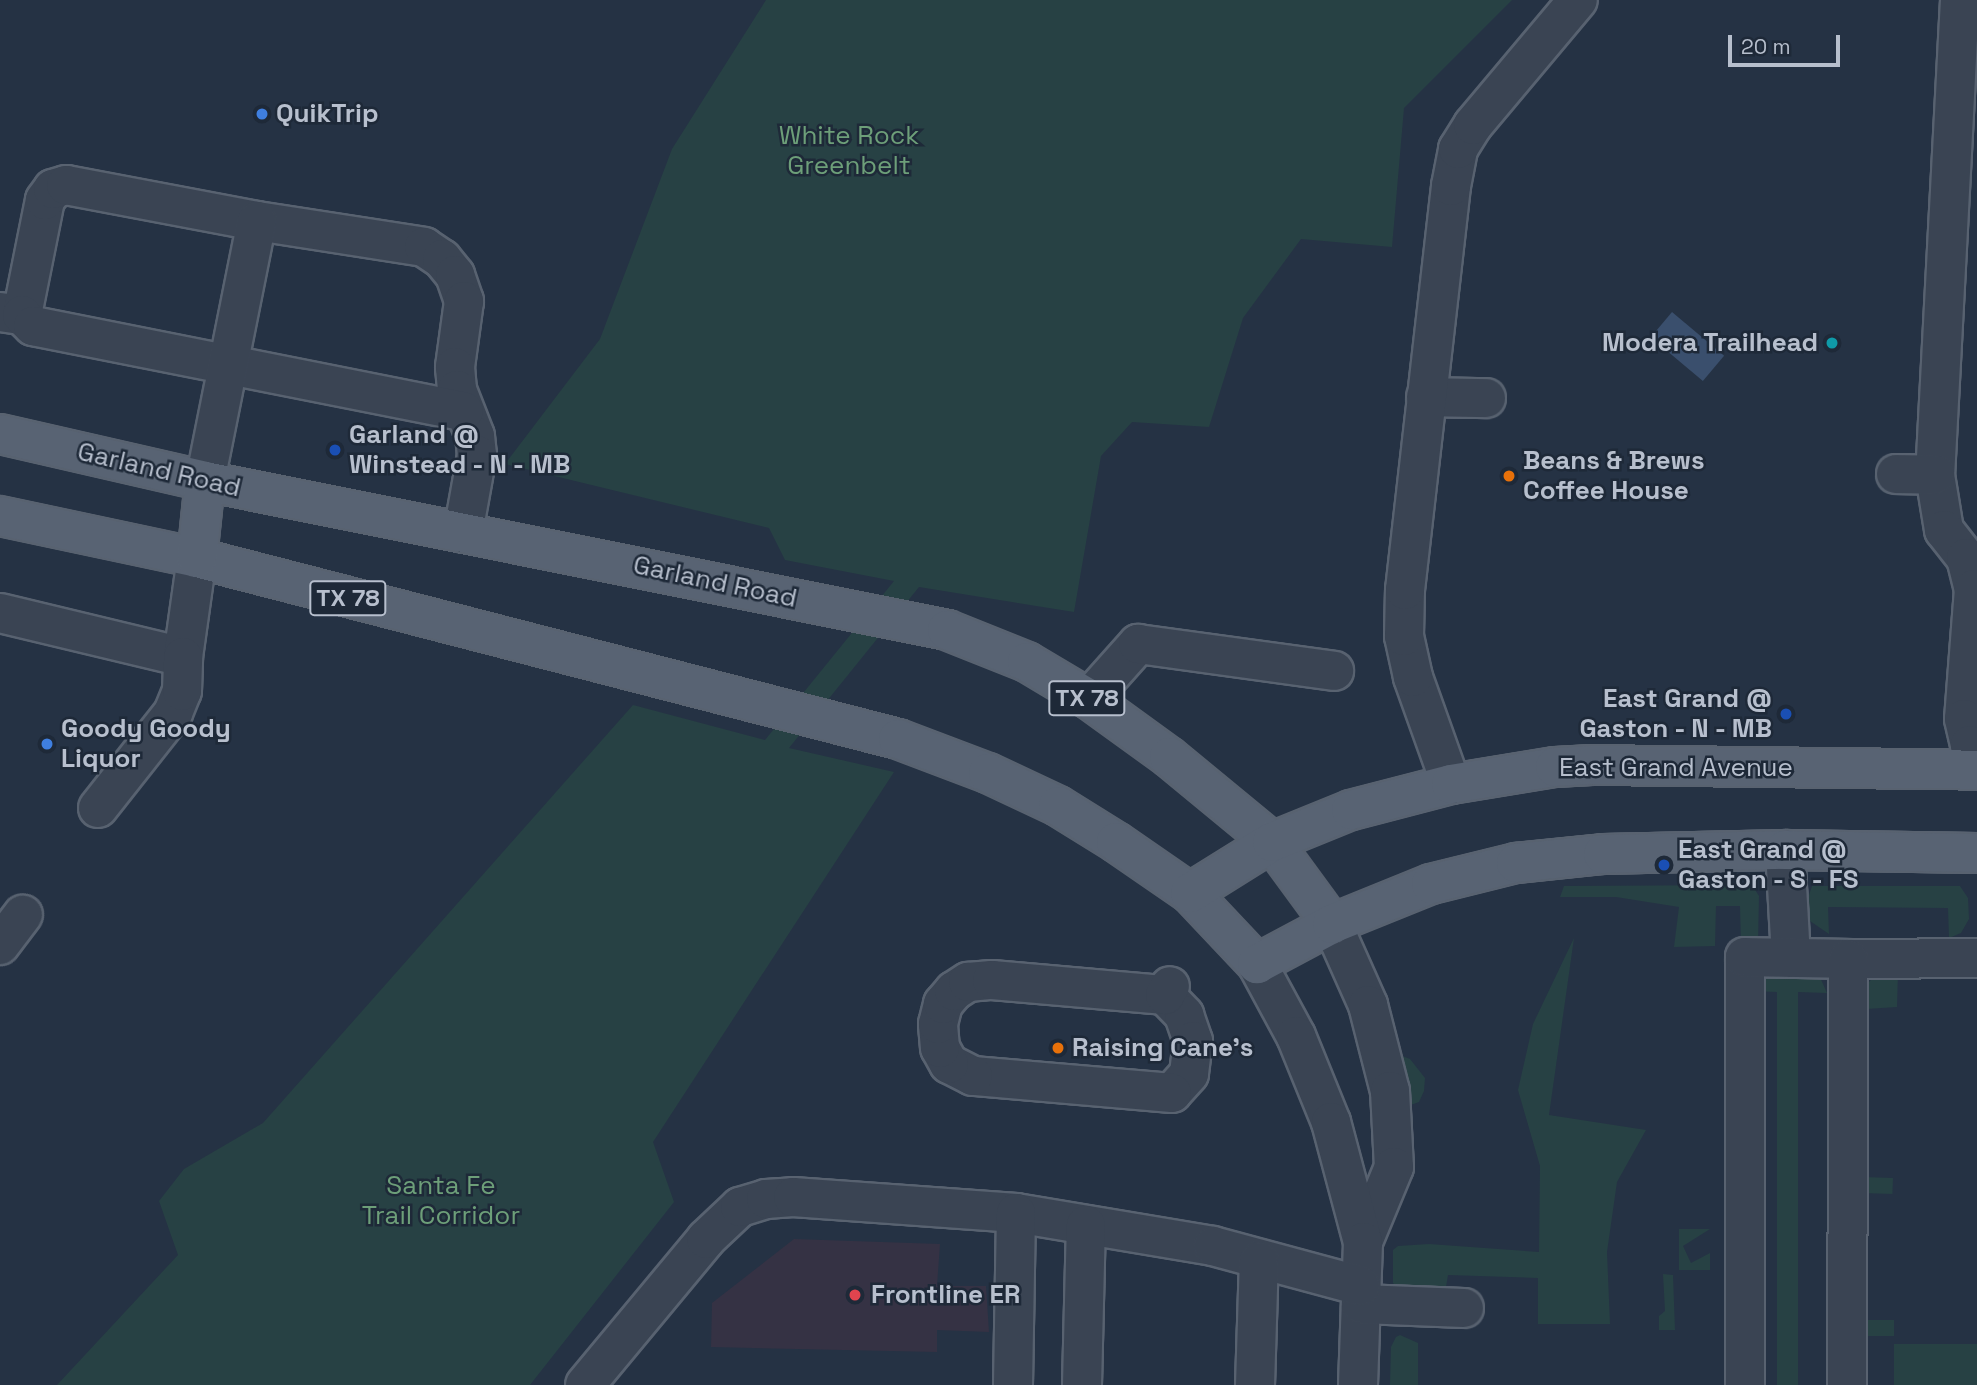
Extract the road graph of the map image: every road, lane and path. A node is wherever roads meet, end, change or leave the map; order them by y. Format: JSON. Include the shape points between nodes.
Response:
{"nodes":[{"id":1,"x":1578,"y":0,"type":"edge"},
{"id":2,"x":1960,"y":0,"type":"edge"},
{"id":3,"x":257,"y":221,"type":"junction"},
{"id":4,"x":11,"y":313,"type":"edge"},
{"id":5,"x":228,"y":363,"type":"junction"},
{"id":6,"x":1426,"y":397,"type":"junction"},
{"id":7,"x":1486,"y":398,"type":"dead end"},
{"id":8,"x":464,"y":411,"type":"junction"},
{"id":9,"x":0,"y":433,"type":"edge"},
{"id":10,"x":1896,"y":474,"type":"dead end"},
{"id":11,"x":1935,"y":475,"type":"junction"},
{"id":12,"x":205,"y":481,"type":"junction"},
{"id":13,"x":0,"y":516,"type":"edge"},
{"id":14,"x":463,"y":533,"type":"junction"},
{"id":15,"x":197,"y":558,"type":"junction"},
{"id":16,"x":0,"y":613,"type":"edge"},
{"id":17,"x":1974,"y":638,"type":"edge"},
{"id":18,"x":183,"y":657,"type":"junction"},
{"id":19,"x":1334,"y":671,"type":"dead end"},
{"id":20,"x":1089,"y":699,"type":"junction"},
{"id":21,"x":1977,"y":757,"type":"edge"},
{"id":22,"x":1977,"y":771,"type":"edge"},
{"id":23,"x":1451,"y":784,"type":"junction"},
{"id":24,"x":98,"y":808,"type":"dead end"},
{"id":25,"x":1272,"y":842,"type":"junction"},
{"id":26,"x":1785,"y":850,"type":"junction"},
{"id":27,"x":1977,"y":853,"type":"edge"},
{"id":28,"x":1190,"y":893,"type":"junction"},
{"id":29,"x":23,"y":915,"type":"dead end"},
{"id":30,"x":1332,"y":924,"type":"junction"},
{"id":31,"x":0,"y":945,"type":"edge"},
{"id":32,"x":1791,"y":958,"type":"junction"},
{"id":33,"x":1977,"y":958,"type":"edge"},
{"id":34,"x":1848,"y":959,"type":"junction"},
{"id":35,"x":1257,"y":964,"type":"junction"},
{"id":36,"x":1167,"y":990,"type":"joint"},
{"id":37,"x":1016,"y":1213,"type":"junction"},
{"id":38,"x":1086,"y":1225,"type":"junction"},
{"id":39,"x":1363,"y":1242,"type":"junction"},
{"id":40,"x":1259,"y":1261,"type":"junction"},
{"id":41,"x":1361,"y":1295,"type":"junction"},
{"id":42,"x":1464,"y":1308,"type":"dead end"},
{"id":43,"x":585,"y":1385,"type":"edge"},
{"id":44,"x":1013,"y":1385,"type":"edge"},
{"id":45,"x":1082,"y":1385,"type":"edge"},
{"id":46,"x":1255,"y":1385,"type":"edge"},
{"id":47,"x":1358,"y":1385,"type":"edge"},
{"id":48,"x":1745,"y":1385,"type":"edge"},
{"id":49,"x":1847,"y":1385,"type":"edge"}],
"edges":[{"from":1,"to":6,"type":"street","via":[[1472,125],[1458,149]]},
{"from":2,"to":11,"type":"street"},
{"from":3,"to":4,"type":"street","via":[[66,185],[53,189],[45,200]]},
{"from":3,"to":5,"type":"street"},
{"from":3,"to":8,"type":"street","via":[[424,247],[442,259],[455,275],[464,301],[455,367]]},
{"from":4,"to":5,"type":"street","via":[[33,326]]},
{"from":5,"to":8,"type":"street"},
{"from":5,"to":12,"type":"street"},
{"from":6,"to":7,"type":"street"},
{"from":6,"to":23,"type":"street","via":[[1404,636],[1413,677]]},
{"from":8,"to":14,"type":"street","via":[[478,455]]},
{"from":9,"to":12,"type":"main road","name":"Garland Road","number":"TX 78"},
{"from":10,"to":11,"type":"street"},
{"from":11,"to":17,"type":"street","via":[[1944,530],[1966,558],[1974,589]]},
{"from":12,"to":14,"type":"main road","name":"Garland Road","number":"TX 78"},
{"from":12,"to":15,"type":"main road"},
{"from":13,"to":15,"type":"main road","number":"TX 78"},
{"from":14,"to":20,"type":"main road","name":"Garland Road","number":"TX 78","via":[[947,630],[1027,663]]},
{"from":15,"to":18,"type":"street"},
{"from":15,"to":28,"type":"main road","number":"TX 78","via":[[898,738],[1058,806]]},
{"from":16,"to":18,"type":"street"},
{"from":17,"to":21,"type":"street","via":[[1964,719]]},
{"from":18,"to":24,"type":"street","via":[[182,691],[173,713]]},
{"from":19,"to":20,"type":"street","via":[[1138,644]]},
{"from":20,"to":25,"type":"main road","name":"Garland Road","number":"TX 78","via":[[1169,757]]},
{"from":22,"to":23,"type":"main road","name":"East Grand Avenue","via":[[1592,765]]},
{"from":23,"to":25,"type":"main road","name":"East Grand Avenue","via":[[1351,810]]},
{"from":25,"to":28,"type":"main road","name":"East Grand Avenue"},
{"from":25,"to":30,"type":"main road","name":"Garland Road","number":"TX 78"},
{"from":26,"to":27,"type":"main road"},
{"from":26,"to":30,"type":"main road","via":[[1603,854],[1516,863],[1431,884]]},
{"from":26,"to":32,"type":"street"},
{"from":28,"to":35,"type":"main road","number":"TX 78"},
{"from":29,"to":31,"type":"street"},
{"from":30,"to":35,"type":"main road"},
{"from":30,"to":39,"type":"street","via":[[1368,1005],[1390,1091],[1394,1167]]},
{"from":32,"to":34,"type":"street"},
{"from":32,"to":48,"type":"street","via":[[1745,957]]},
{"from":33,"to":34,"type":"street"},
{"from":34,"to":49,"type":"street"},
{"from":35,"to":39,"type":"street","via":[[1296,1036],[1331,1122]]},
{"from":36,"to":36,"type":"street","via":[[968,982],[943,1004],[938,1024],[940,1048],[949,1064],[973,1076],[1172,1093],[1189,1074],[1193,1041],[1184,1015]]},
{"from":37,"to":38,"type":"street"},
{"from":37,"to":43,"type":"street","via":[[793,1196],[740,1207],[706,1239]]},
{"from":37,"to":44,"type":"street"},
{"from":38,"to":40,"type":"street","via":[[1213,1246]]},
{"from":38,"to":45,"type":"street"},
{"from":39,"to":41,"type":"street"},
{"from":40,"to":41,"type":"street"},
{"from":40,"to":46,"type":"street"},
{"from":41,"to":42,"type":"street"},
{"from":41,"to":47,"type":"street"}]}
